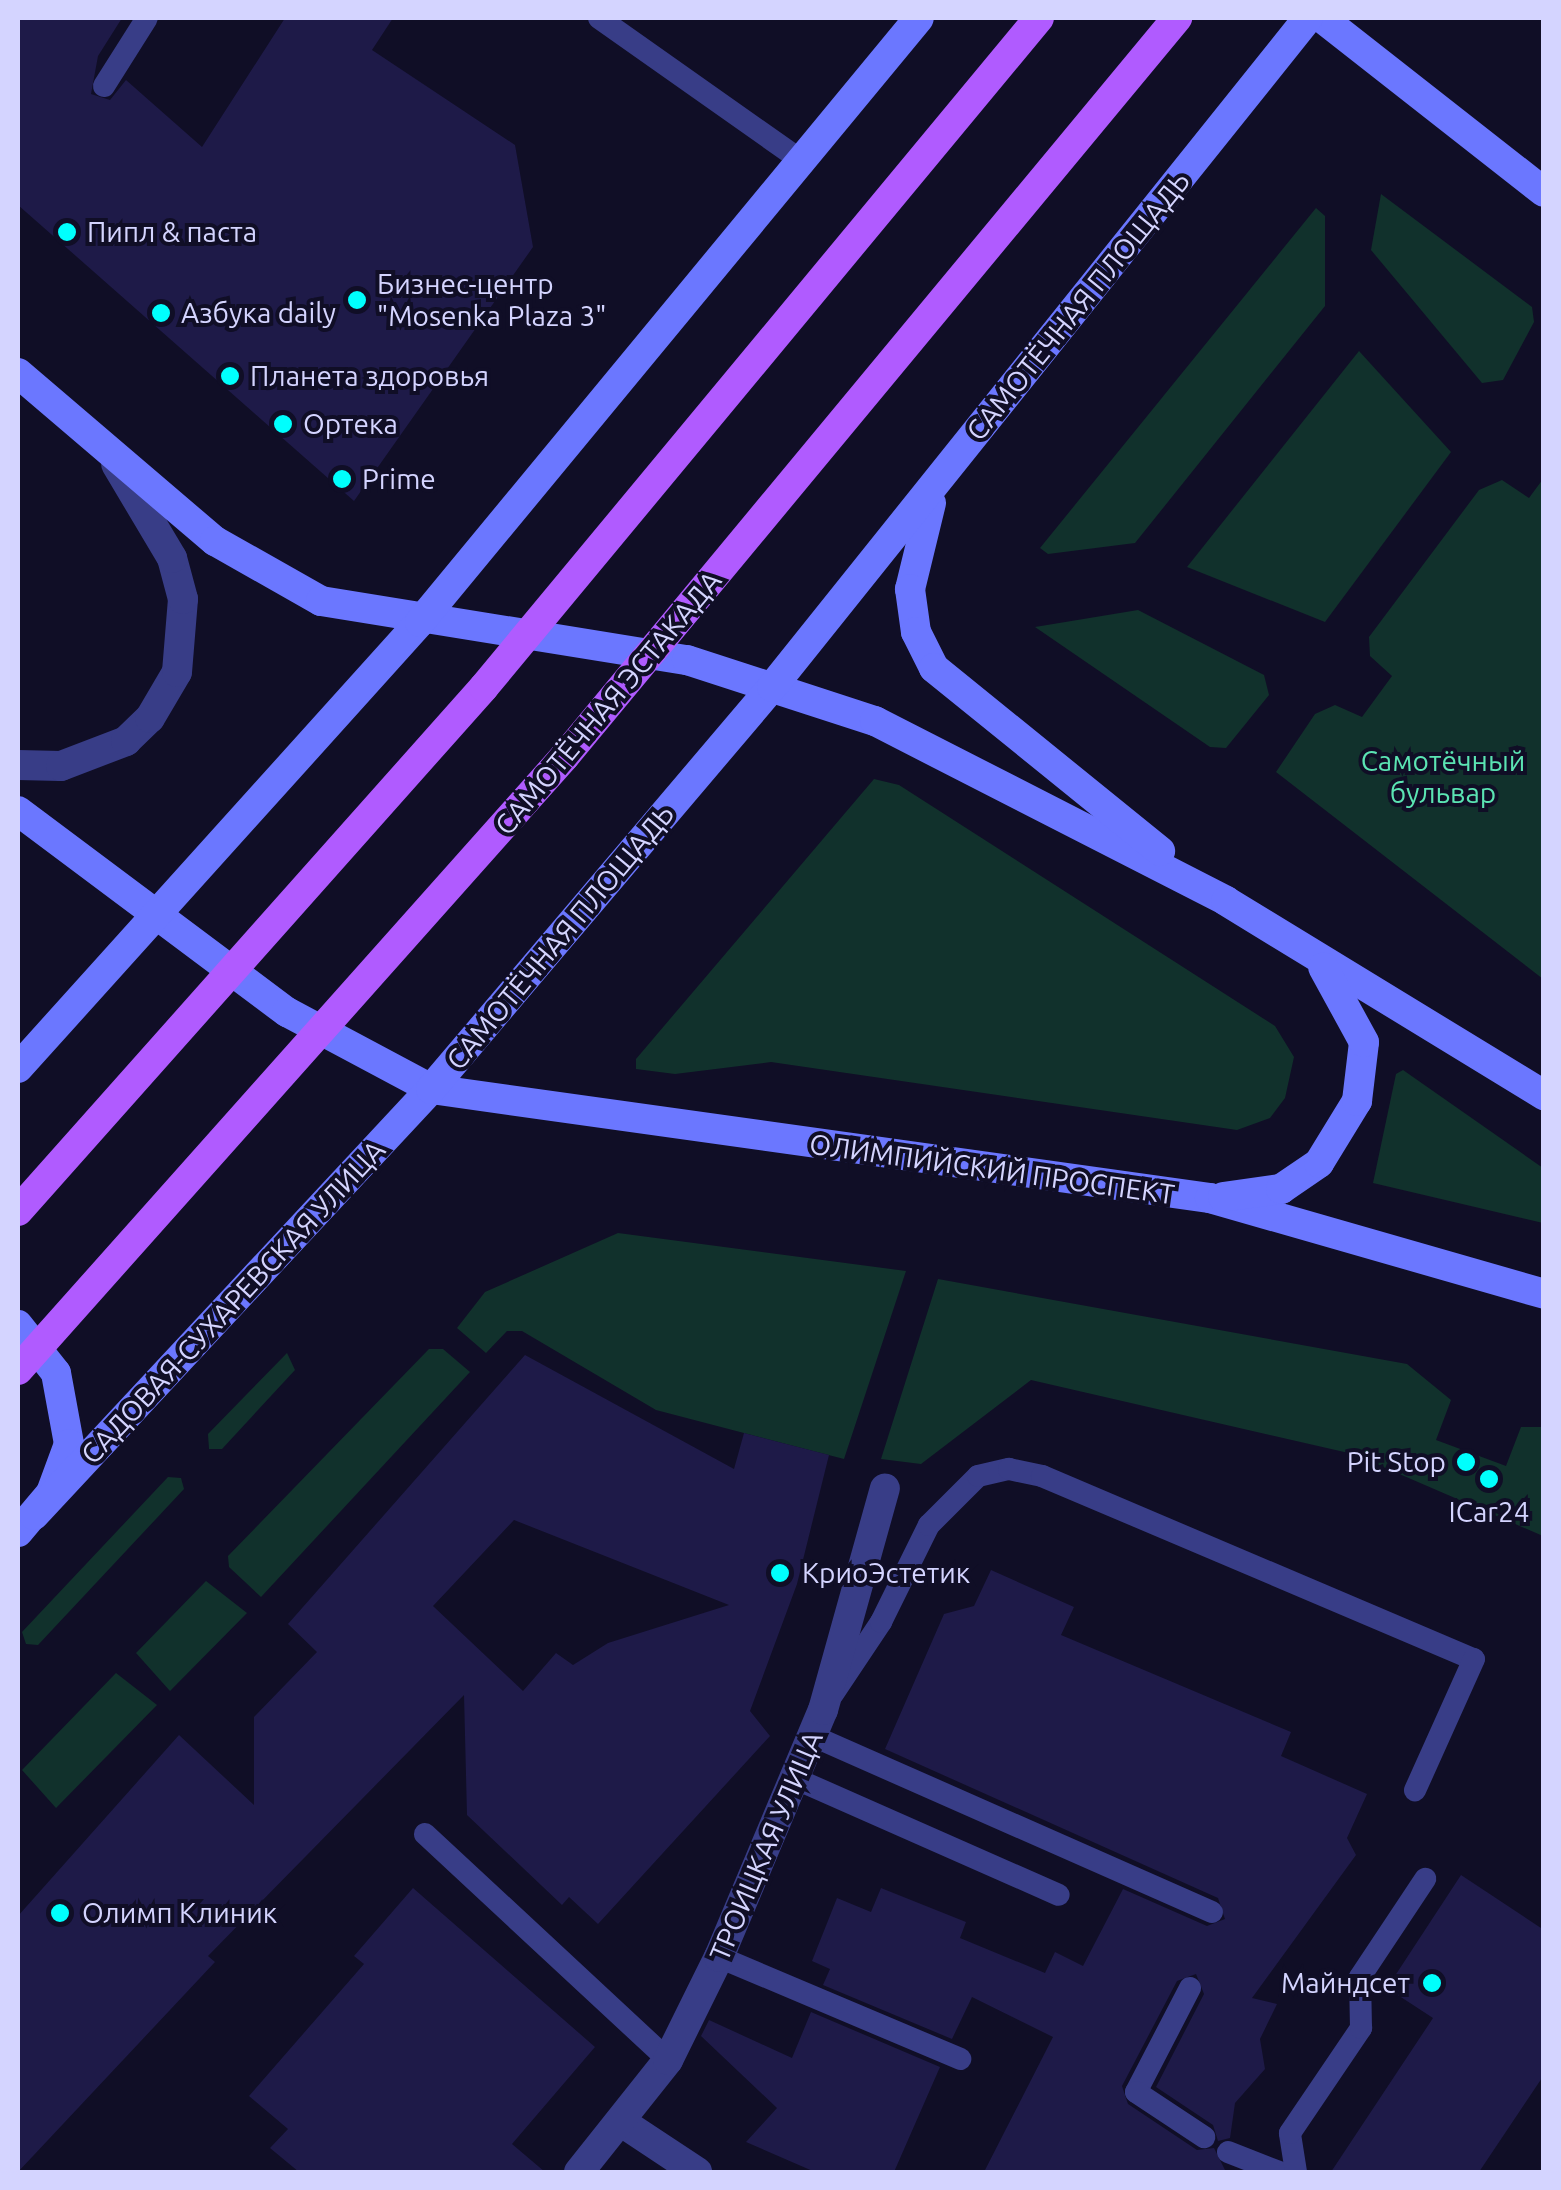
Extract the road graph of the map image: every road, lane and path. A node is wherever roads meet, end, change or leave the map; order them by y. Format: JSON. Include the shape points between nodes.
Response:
{"nodes":[{"id":1,"x":147,"y":18,"type":"edge"},
{"id":2,"x":598,"y":18,"type":"edge"},
{"id":3,"x":919,"y":18,"type":"edge"},
{"id":4,"x":1039,"y":18,"type":"edge"},
{"id":5,"x":1177,"y":18,"type":"edge"},
{"id":6,"x":1308,"y":18,"type":"edge"},
{"id":7,"x":1322,"y":18,"type":"edge"},
{"id":8,"x":104,"y":86,"type":"dead end"},
{"id":9,"x":803,"y":162,"type":"junction"},
{"id":10,"x":1544,"y":192,"type":"edge"},
{"id":11,"x":18,"y":373,"type":"edge"},
{"id":12,"x":111,"y":456,"type":"junction"},
{"id":13,"x":940,"y":479,"type":"junction"},
{"id":14,"x":420,"y":622,"type":"junction"},
{"id":15,"x":772,"y":687,"type":"junction"},
{"id":16,"x":18,"y":766,"type":"edge"},
{"id":17,"x":18,"y":811,"type":"edge"},
{"id":18,"x":1226,"y":901,"type":"junction"},
{"id":19,"x":152,"y":917,"type":"junction"},
{"id":20,"x":1289,"y":941,"type":"junction"},
{"id":21,"x":18,"y":1068,"type":"edge"},
{"id":22,"x":431,"y":1089,"type":"junction"},
{"id":23,"x":1544,"y":1095,"type":"edge"},
{"id":24,"x":1210,"y":1198,"type":"junction"},
{"id":25,"x":18,"y":1211,"type":"edge"},
{"id":26,"x":1544,"y":1294,"type":"edge"},
{"id":27,"x":18,"y":1325,"type":"edge"},
{"id":28,"x":18,"y":1370,"type":"edge"},
{"id":29,"x":886,"y":1488,"type":"dead end"},
{"id":30,"x":26,"y":1523,"type":"edge"},
{"id":31,"x":818,"y":1723,"type":"junction"},
{"id":32,"x":796,"y":1779,"type":"junction"},
{"id":33,"x":1415,"y":1790,"type":"dead end"},
{"id":34,"x":424,"y":1834,"type":"dead end"},
{"id":35,"x":1424,"y":1879,"type":"dead end"},
{"id":36,"x":1059,"y":1895,"type":"dead end"},
{"id":37,"x":1212,"y":1912,"type":"dead end"},
{"id":38,"x":719,"y":1957,"type":"junction"},
{"id":39,"x":1190,"y":1988,"type":"dead end"},
{"id":40,"x":960,"y":2059,"type":"dead end"},
{"id":41,"x":668,"y":2060,"type":"junction"},
{"id":42,"x":623,"y":2123,"type":"junction"},
{"id":43,"x":1204,"y":2137,"type":"dead end"},
{"id":44,"x":1228,"y":2152,"type":"dead end"},
{"id":45,"x":579,"y":2172,"type":"edge"},
{"id":46,"x":697,"y":2172,"type":"edge"},
{"id":47,"x":1279,"y":2172,"type":"edge"},
{"id":48,"x":1296,"y":2172,"type":"edge"}],
"edges":[{"from":1,"to":8,"type":"lane"},
{"from":2,"to":9,"type":"lane"},
{"from":3,"to":9,"type":"main road"},
{"from":4,"to":25,"type":"main road","via":[[484,686]]},
{"from":5,"to":28,"type":"main road","name":"САМОТЁЧНАЯ ЭСТАКАДА","via":[[565,756]]},
{"from":6,"to":13,"type":"main road","name":"САМОТЁЧНАЯ ПЛОЩАДЬ"},
{"from":7,"to":10,"type":"main road"},
{"from":9,"to":14,"type":"main road"},
{"from":11,"to":12,"type":"main road"},
{"from":12,"to":14,"type":"main road","via":[[276,579],[321,600]]},
{"from":12,"to":16,"type":"street","via":[[172,558],[184,599],[177,672],[150,718],[126,741],[61,766]]},
{"from":13,"to":15,"type":"main road","name":"САМОТЁЧНАЯ ПЛОЩАДЬ"},
{"from":13,"to":18,"type":"main road","via":[[910,588],[916,632],[934,668]]},
{"from":14,"to":15,"type":"main road","via":[[610,645]]},
{"from":14,"to":19,"type":"main road"},
{"from":15,"to":18,"type":"main road","via":[[915,739]]},
{"from":15,"to":22,"type":"main road","name":"САМОТЁЧНАЯ ПЛОЩАДЬ"},
{"from":17,"to":19,"type":"main road","name":"САМОТЁЧНАЯ ПЛОЩАДЬ"},
{"from":18,"to":20,"type":"main road"},
{"from":19,"to":21,"type":"main road"},
{"from":19,"to":22,"type":"main road","name":"САМОТЁЧНАЯ ПЛОЩАДЬ","via":[[352,1053]]},
{"from":20,"to":23,"type":"main road"},
{"from":20,"to":24,"type":"main road","via":[[1332,974],[1352,1010],[1364,1042],[1358,1100],[1306,1172],[1280,1189]]},
{"from":22,"to":24,"type":"main road","name":"ОЛИМПИЙСКИЙ ПРОСПЕКТ"},
{"from":22,"to":30,"type":"main road","name":"САДОВАЯ-СУХАРЕВСКАЯ УЛИЦА"},
{"from":24,"to":26,"type":"main road","name":"ОЛИМПИЙСКИЙ ПРОСПЕКТ"},
{"from":27,"to":30,"type":"main road","via":[[56,1373],[69,1420],[63,1468]]},
{"from":29,"to":31,"type":"street","name":"ТРОИЦКАЯ УЛИЦА"},
{"from":31,"to":32,"type":"street","name":"ТРОИЦКАЯ УЛИЦА"},
{"from":31,"to":33,"type":"lane","via":[[937,1514],[978,1476],[1008,1470],[1042,1476],[1474,1659]]},
{"from":31,"to":37,"type":"lane"},
{"from":32,"to":36,"type":"lane"},
{"from":32,"to":38,"type":"street","name":"ТРОИЦКАЯ УЛИЦА"},
{"from":34,"to":41,"type":"lane"},
{"from":35,"to":48,"type":"lane","via":[[1360,1977],[1360,2028],[1290,2133]]},
{"from":38,"to":40,"type":"lane"},
{"from":38,"to":41,"type":"street","name":"ТРОИЦКАЯ УЛИЦА"},
{"from":39,"to":43,"type":"lane","via":[[1136,2092]]},
{"from":41,"to":42,"type":"street","name":"ТРОИЦКАЯ УЛИЦА"},
{"from":42,"to":45,"type":"street","name":"ТРОИЦКАЯ УЛИЦА"},
{"from":42,"to":46,"type":"street"},
{"from":44,"to":47,"type":"lane"}]}
